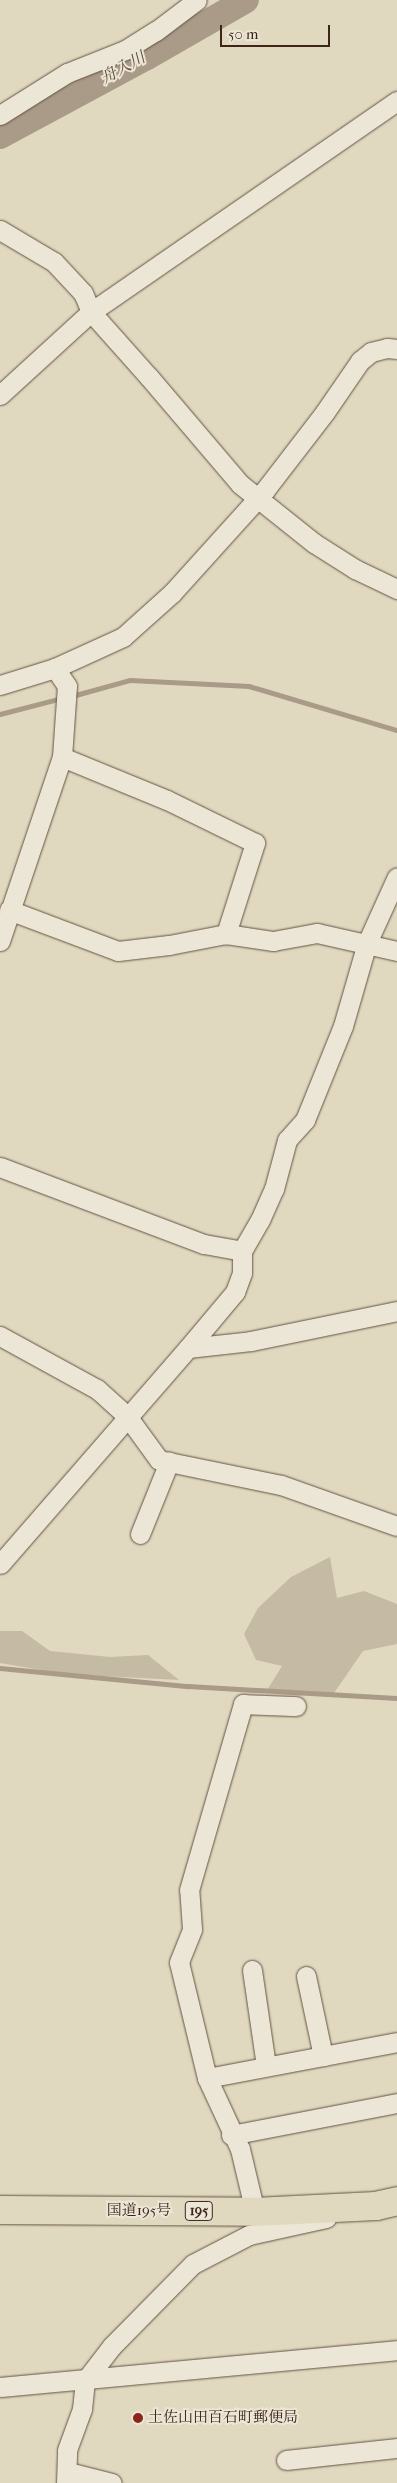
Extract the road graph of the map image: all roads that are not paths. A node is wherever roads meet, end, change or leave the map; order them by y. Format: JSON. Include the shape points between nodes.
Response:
{"nodes":[{"id":1,"x":197,"y":0,"type":"edge"},
{"id":2,"x":397,"y":101,"type":"edge"},
{"id":3,"x":0,"y":115,"type":"edge"},
{"id":4,"x":0,"y":230,"type":"edge"},
{"id":5,"x":91,"y":312,"type":"junction"},
{"id":6,"x":397,"y":349,"type":"edge"},
{"id":7,"x":0,"y":395,"type":"edge"},
{"id":8,"x":257,"y":499,"type":"junction"},
{"id":9,"x":397,"y":589,"type":"edge"},
{"id":10,"x":55,"y":668,"type":"junction"},
{"id":11,"x":0,"y":685,"type":"edge"},
{"id":12,"x":62,"y":757,"type":"junction"},
{"id":13,"x":397,"y":877,"type":"edge"},
{"id":14,"x":9,"y":910,"type":"junction"},
{"id":15,"x":226,"y":934,"type":"junction"},
{"id":16,"x":0,"y":941,"type":"edge"},
{"id":17,"x":367,"y":943,"type":"junction"},
{"id":18,"x":397,"y":951,"type":"edge"},
{"id":19,"x":0,"y":1166,"type":"edge"},
{"id":20,"x":242,"y":1251,"type":"junction"},
{"id":21,"x":397,"y":1312,"type":"edge"},
{"id":22,"x":0,"y":1336,"type":"edge"},
{"id":23,"x":188,"y":1348,"type":"junction"},
{"id":24,"x":127,"y":1416,"type":"junction"},
{"id":25,"x":169,"y":1462,"type":"junction"},
{"id":26,"x":56,"y":1498,"type":"junction"},
{"id":27,"x":397,"y":1526,"type":"edge"},
{"id":28,"x":140,"y":1534,"type":"dead end"},
{"id":29,"x":0,"y":1547,"type":"edge"},
{"id":30,"x":0,"y":1564,"type":"edge"},
{"id":31,"x":296,"y":1706,"type":"dead end"},
{"id":32,"x":252,"y":1970,"type":"dead end"},
{"id":33,"x":306,"y":1976,"type":"dead end"},
{"id":34,"x":397,"y":2042,"type":"edge"},
{"id":35,"x":322,"y":2056,"type":"junction"},
{"id":36,"x":266,"y":2066,"type":"junction"},
{"id":37,"x":207,"y":2078,"type":"junction"},
{"id":38,"x":397,"y":2103,"type":"edge"},
{"id":39,"x":231,"y":2135,"type":"junction"},
{"id":40,"x":386,"y":2204,"type":"edge"},
{"id":41,"x":0,"y":2210,"type":"edge"},
{"id":42,"x":254,"y":2212,"type":"junction"},
{"id":43,"x":397,"y":2350,"type":"edge"},
{"id":44,"x":85,"y":2381,"type":"junction"},
{"id":45,"x":0,"y":2387,"type":"edge"},
{"id":46,"x":397,"y":2448,"type":"edge"},
{"id":47,"x":286,"y":2460,"type":"dead end"},
{"id":48,"x":67,"y":2477,"type":"edge"},
{"id":49,"x":112,"y":2483,"type":"edge"}],
"edges":[{"from":1,"to":3,"type":"street","via":[[125,50],[67,73]]},
{"from":2,"to":5,"type":"street"},
{"from":4,"to":5,"type":"street","via":[[54,262],[83,293]]},
{"from":5,"to":7,"type":"street"},
{"from":5,"to":8,"type":"street","via":[[240,484]]},
{"from":6,"to":8,"type":"street","via":[[370,352],[360,361]]},
{"from":8,"to":9,"type":"street","via":[[314,543],[355,569]]},
{"from":8,"to":10,"type":"street","via":[[172,593],[123,637]]},
{"from":10,"to":11,"type":"street"},
{"from":10,"to":12,"type":"street","via":[[67,686]]},
{"from":12,"to":14,"type":"street"},
{"from":12,"to":15,"type":"street","via":[[167,800],[256,843]]},
{"from":13,"to":17,"type":"street"},
{"from":14,"to":15,"type":"street","via":[[118,951]]},
{"from":14,"to":16,"type":"street"},
{"from":15,"to":17,"type":"street","via":[[273,941],[318,933]]},
{"from":17,"to":18,"type":"street"},
{"from":17,"to":20,"type":"street","via":[[342,1026],[305,1120],[287,1140],[274,1189]]},
{"from":19,"to":20,"type":"street","via":[[204,1244]]},
{"from":20,"to":23,"type":"street","via":[[242,1273],[235,1292]]},
{"from":21,"to":23,"type":"street","via":[[251,1341]]},
{"from":22,"to":24,"type":"street","via":[[97,1389]]},
{"from":23,"to":24,"type":"street"},
{"from":24,"to":25,"type":"street","via":[[159,1460]]},
{"from":24,"to":26,"type":"street"},
{"from":25,"to":27,"type":"street","via":[[281,1485]]},
{"from":25,"to":28,"type":"street"},
{"from":26,"to":29,"type":"street","via":[[36,1511]]},
{"from":26,"to":30,"type":"street"},
{"from":31,"to":37,"type":"street","via":[[243,1704],[189,1890],[192,1929],[178,1962]]},
{"from":32,"to":36,"type":"street"},
{"from":33,"to":35,"type":"street"},
{"from":34,"to":35,"type":"street"},
{"from":35,"to":36,"type":"street"},
{"from":36,"to":37,"type":"street"},
{"from":37,"to":39,"type":"street"},
{"from":38,"to":39,"type":"street"},
{"from":39,"to":42,"type":"street","via":[[240,2150]]},
{"from":40,"to":42,"type":"highway","name":"国道195号","number":"195"},
{"from":40,"to":44,"type":"street","via":[[249,2235],[193,2264],[112,2346]]},
{"from":41,"to":42,"type":"highway","name":"国道195号","number":"195"},
{"from":43,"to":44,"type":"street"},
{"from":44,"to":45,"type":"street"},
{"from":44,"to":48,"type":"street","via":[[82,2409],[67,2450]]},
{"from":46,"to":47,"type":"street"},
{"from":48,"to":49,"type":"street"}]}
